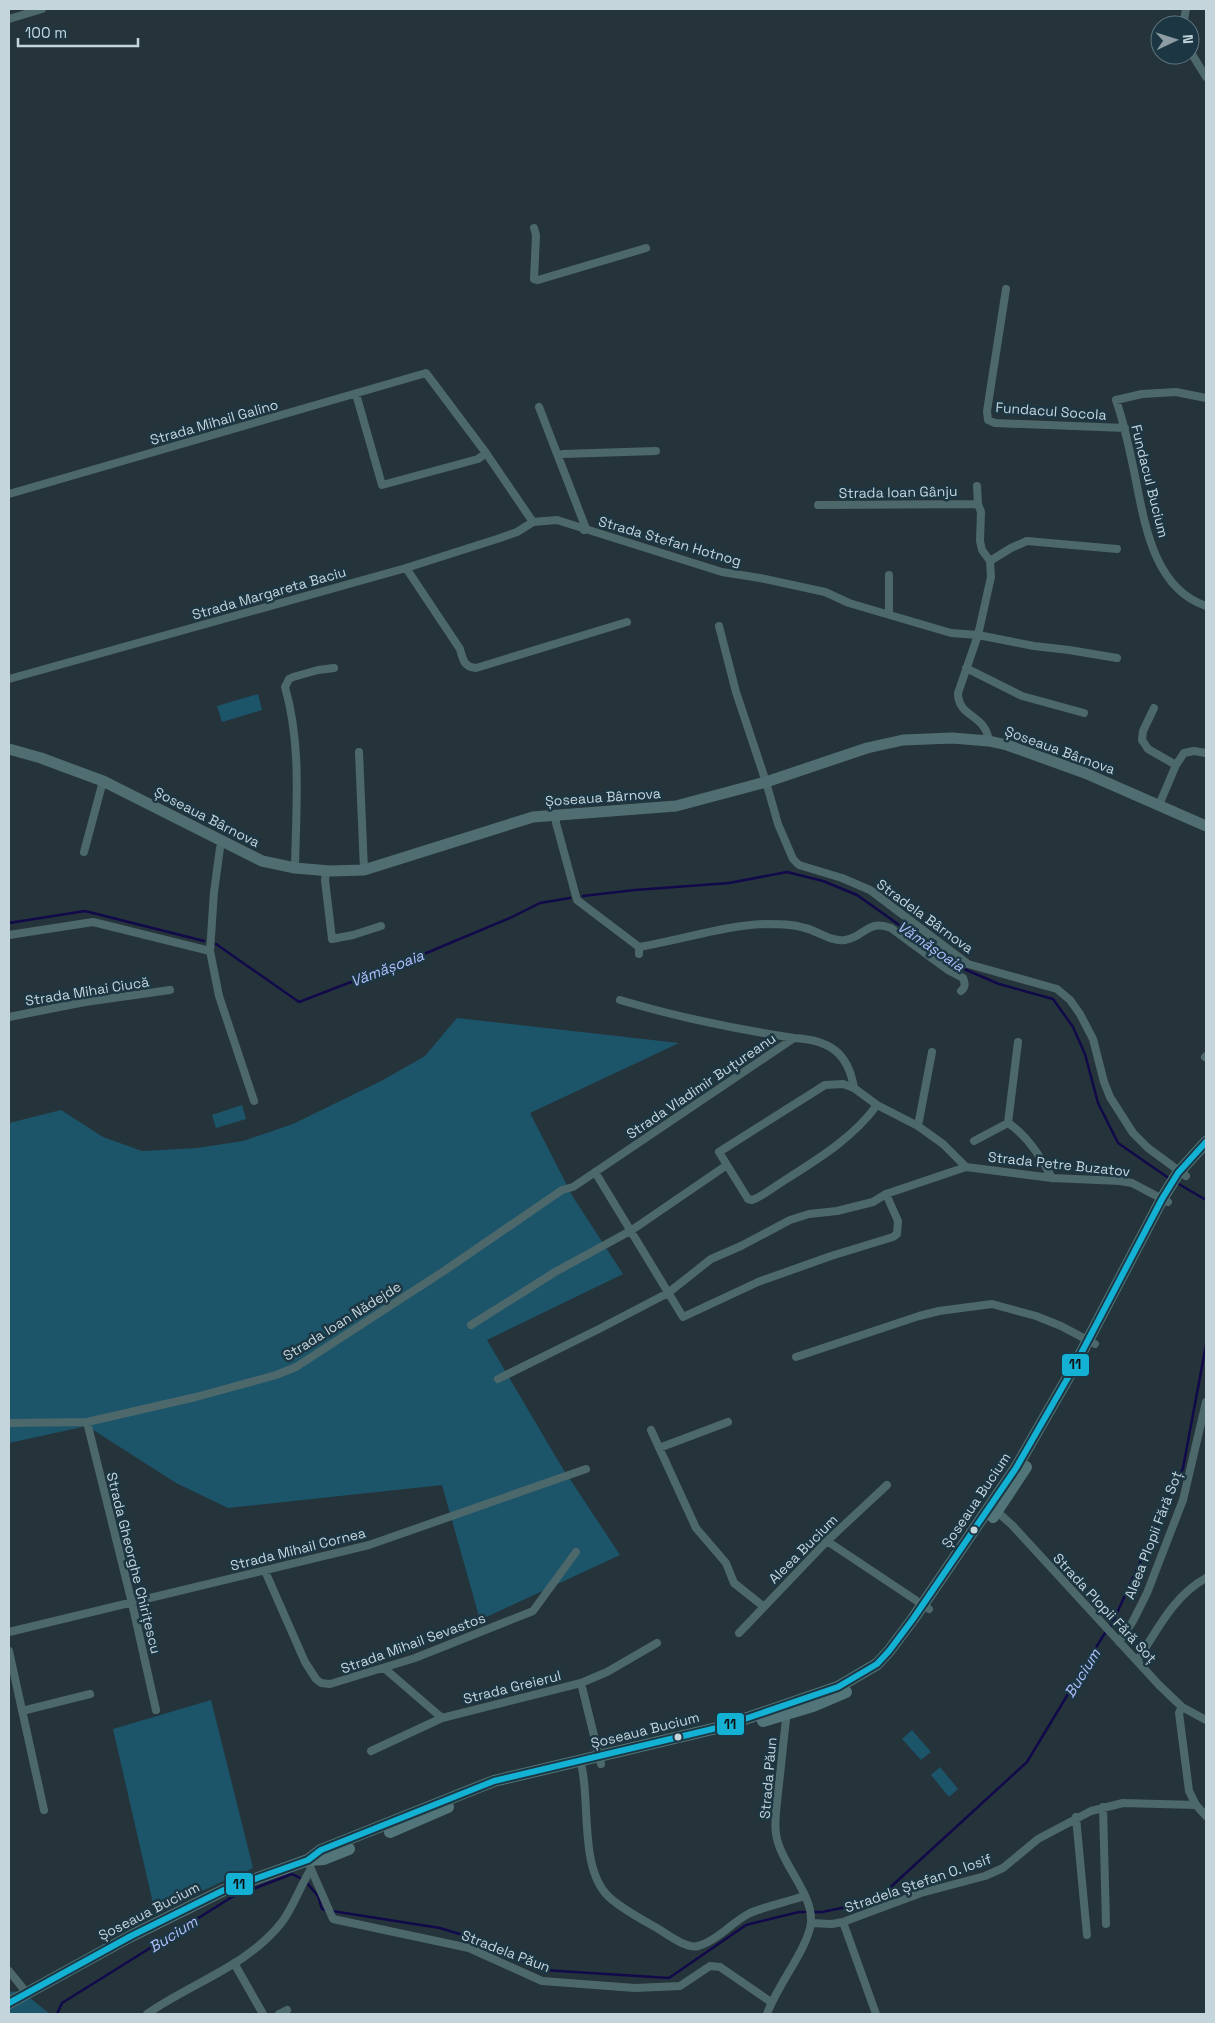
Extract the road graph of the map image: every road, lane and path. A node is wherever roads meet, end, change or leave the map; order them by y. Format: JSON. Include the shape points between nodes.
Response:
{"nodes":[{"id":1,"x":42,"y":9,"type":"edge"},
{"id":2,"x":9,"y":19,"type":"edge"},
{"id":3,"x":1199,"y":65,"type":"edge"},
{"id":4,"x":1206,"y":77,"type":"edge"},
{"id":5,"x":534,"y":228,"type":"dead end"},
{"id":6,"x":646,"y":248,"type":"dead end"},
{"id":7,"x":1006,"y":289,"type":"dead end"},
{"id":8,"x":356,"y":394,"type":"junction"},
{"id":9,"x":1206,"y":398,"type":"edge"},
{"id":10,"x":1116,"y":400,"type":"joint"},
{"id":11,"x":539,"y":407,"type":"dead end"},
{"id":12,"x":1125,"y":428,"type":"junction"},
{"id":13,"x":656,"y":451,"type":"dead end"},
{"id":14,"x":486,"y":453,"type":"junction"},
{"id":15,"x":558,"y":456,"type":"junction"},
{"id":16,"x":977,"y":486,"type":"dead end"},
{"id":17,"x":9,"y":494,"type":"edge"},
{"id":18,"x":978,"y":504,"type":"junction"},
{"id":19,"x":818,"y":505,"type":"dead end"},
{"id":20,"x":533,"y":522,"type":"junction"},
{"id":21,"x":584,"y":530,"type":"junction"},
{"id":22,"x":1117,"y":549,"type":"dead end"},
{"id":23,"x":990,"y":561,"type":"junction"},
{"id":24,"x":406,"y":568,"type":"junction"},
{"id":25,"x":889,"y":575,"type":"dead end"},
{"id":26,"x":1206,"y":606,"type":"edge"},
{"id":27,"x":889,"y":614,"type":"junction"},
{"id":28,"x":627,"y":622,"type":"dead end"},
{"id":29,"x":719,"y":626,"type":"dead end"},
{"id":30,"x":978,"y":635,"type":"junction"},
{"id":31,"x":1116,"y":658,"type":"dead end"},
{"id":32,"x":334,"y":668,"type":"dead end"},
{"id":33,"x":966,"y":668,"type":"junction"},
{"id":34,"x":9,"y":679,"type":"edge"},
{"id":35,"x":1154,"y":708,"type":"dead end"},
{"id":36,"x":1084,"y":713,"type":"dead end"},
{"id":37,"x":989,"y":741,"type":"junction"},
{"id":38,"x":9,"y":749,"type":"edge"},
{"id":39,"x":359,"y":752,"type":"dead end"},
{"id":40,"x":1206,"y":753,"type":"edge"},
{"id":41,"x":1176,"y":764,"type":"junction"},
{"id":42,"x":103,"y":781,"type":"junction"},
{"id":43,"x":766,"y":782,"type":"junction"},
{"id":44,"x":1159,"y":805,"type":"junction"},
{"id":45,"x":556,"y":814,"type":"junction"},
{"id":46,"x":1206,"y":826,"type":"edge"},
{"id":47,"x":222,"y":843,"type":"junction"},
{"id":48,"x":84,"y":852,"type":"dead end"},
{"id":49,"x":295,"y":868,"type":"junction"},
{"id":50,"x":364,"y":870,"type":"junction"},
{"id":51,"x":326,"y":871,"type":"junction"},
{"id":52,"x":382,"y":926,"type":"dead end"},
{"id":53,"x":9,"y":935,"type":"edge"},
{"id":54,"x":210,"y":951,"type":"junction"},
{"id":55,"x":170,"y":990,"type":"dead end"},
{"id":56,"x":962,"y":991,"type":"dead end"},
{"id":57,"x":620,"y":1000,"type":"dead end"},
{"id":58,"x":9,"y":1017,"type":"edge"},
{"id":59,"x":794,"y":1038,"type":"junction"},
{"id":60,"x":1018,"y":1042,"type":"dead end"},
{"id":61,"x":932,"y":1052,"type":"dead end"},
{"id":62,"x":854,"y":1088,"type":"junction"},
{"id":63,"x":254,"y":1101,"type":"dead end"},
{"id":64,"x":877,"y":1105,"type":"junction"},
{"id":65,"x":1008,"y":1123,"type":"junction"},
{"id":66,"x":918,"y":1126,"type":"junction"},
{"id":67,"x":974,"y":1141,"type":"dead end"},
{"id":68,"x":1206,"y":1142,"type":"edge"},
{"id":69,"x":1206,"y":1154,"type":"edge"},
{"id":70,"x":728,"y":1166,"type":"junction"},
{"id":71,"x":966,"y":1167,"type":"junction"},
{"id":72,"x":594,"y":1172,"type":"junction"},
{"id":73,"x":1182,"y":1175,"type":"junction"},
{"id":74,"x":1052,"y":1178,"type":"junction"},
{"id":75,"x":573,"y":1187,"type":"joint"},
{"id":76,"x":886,"y":1194,"type":"junction"},
{"id":77,"x":1167,"y":1198,"type":"junction"},
{"id":78,"x":632,"y":1230,"type":"junction"},
{"id":79,"x":668,"y":1293,"type":"junction"},
{"id":80,"x":471,"y":1325,"type":"dead end"},
{"id":81,"x":1092,"y":1342,"type":"junction"},
{"id":82,"x":796,"y":1358,"type":"dead end"},
{"id":83,"x":498,"y":1378,"type":"dead end"},
{"id":84,"x":1206,"y":1402,"type":"edge"},
{"id":85,"x":87,"y":1422,"type":"junction"},
{"id":86,"x":728,"y":1422,"type":"dead end"},
{"id":87,"x":9,"y":1423,"type":"edge"},
{"id":88,"x":651,"y":1430,"type":"dead end"},
{"id":89,"x":1202,"y":1438,"type":"edge"},
{"id":90,"x":659,"y":1448,"type":"junction"},
{"id":91,"x":586,"y":1469,"type":"dead end"},
{"id":92,"x":888,"y":1485,"type":"dead end"},
{"id":93,"x":994,"y":1509,"type":"junction"},
{"id":94,"x":827,"y":1542,"type":"junction"},
{"id":95,"x":576,"y":1552,"type":"dead end"},
{"id":96,"x":265,"y":1571,"type":"junction"},
{"id":97,"x":1206,"y":1578,"type":"edge"},
{"id":98,"x":132,"y":1603,"type":"junction"},
{"id":99,"x":763,"y":1606,"type":"junction"},
{"id":100,"x":926,"y":1607,"type":"junction"},
{"id":101,"x":9,"y":1632,"type":"edge"},
{"id":102,"x":739,"y":1632,"type":"dead end"},
{"id":103,"x":1119,"y":1642,"type":"junction"},
{"id":104,"x":657,"y":1643,"type":"dead end"},
{"id":105,"x":9,"y":1651,"type":"edge"},
{"id":106,"x":1137,"y":1662,"type":"junction"},
{"id":107,"x":384,"y":1668,"type":"junction"},
{"id":108,"x":581,"y":1683,"type":"junction"},
{"id":109,"x":90,"y":1694,"type":"dead end"},
{"id":110,"x":1182,"y":1707,"type":"junction"},
{"id":111,"x":156,"y":1710,"type":"dead end"},
{"id":112,"x":22,"y":1711,"type":"junction"},
{"id":113,"x":782,"y":1711,"type":"junction"},
{"id":114,"x":442,"y":1718,"type":"junction"},
{"id":115,"x":1206,"y":1720,"type":"edge"},
{"id":116,"x":371,"y":1751,"type":"dead end"},
{"id":117,"x":600,"y":1760,"type":"junction"},
{"id":118,"x":582,"y":1768,"type":"junction"},
{"id":119,"x":1196,"y":1805,"type":"junction"},
{"id":120,"x":1103,"y":1807,"type":"junction"},
{"id":121,"x":44,"y":1810,"type":"dead end"},
{"id":122,"x":1206,"y":1816,"type":"edge"},
{"id":123,"x":1076,"y":1817,"type":"junction"},
{"id":124,"x":310,"y":1864,"type":"junction"},
{"id":125,"x":804,"y":1896,"type":"junction"},
{"id":126,"x":811,"y":1920,"type":"junction"},
{"id":127,"x":843,"y":1922,"type":"junction"},
{"id":128,"x":1106,"y":1924,"type":"dead end"},
{"id":129,"x":1086,"y":1935,"type":"dead end"},
{"id":130,"x":234,"y":1963,"type":"junction"},
{"id":131,"x":9,"y":1972,"type":"edge"},
{"id":132,"x":26,"y":1992,"type":"junction"},
{"id":133,"x":9,"y":2002,"type":"edge"},
{"id":134,"x":771,"y":2002,"type":"junction"},
{"id":135,"x":287,"y":2010,"type":"dead end"},
{"id":136,"x":147,"y":2014,"type":"edge"},
{"id":137,"x":263,"y":2014,"type":"edge"},
{"id":138,"x":279,"y":2014,"type":"edge"},
{"id":139,"x":767,"y":2014,"type":"edge"},
{"id":140,"x":876,"y":2014,"type":"edge"}],
"edges":[{"from":1,"to":2,"type":"street"},
{"from":3,"to":4,"type":"street"},
{"from":5,"to":6,"type":"street","via":[[534,279],[538,280]]},
{"from":7,"to":12,"type":"street","name":"Fundacul Socola","via":[[986,411],[988,420]]},
{"from":8,"to":14,"type":"street","name":"Strada Mihail Galino","via":[[426,372]]},
{"from":8,"to":14,"type":"street","via":[[382,485],[478,459]]},
{"from":8,"to":17,"type":"street","name":"Strada Mihail Galino"},
{"from":9,"to":10,"type":"street","name":"Fundacul Socola","via":[[1176,392],[1142,394]]},
{"from":10,"to":12,"type":"street","name":"Fundacul Bucium"},
{"from":11,"to":15,"type":"street"},
{"from":12,"to":26,"type":"street","name":"Fundacul Bucium","via":[[1145,524],[1154,549],[1171,581],[1181,592]]},
{"from":13,"to":15,"type":"street"},
{"from":14,"to":20,"type":"street"},
{"from":15,"to":21,"type":"street","via":[[586,526]]},
{"from":16,"to":18,"type":"street"},
{"from":18,"to":19,"type":"street","name":"Strada Ioan Gânju"},
{"from":18,"to":23,"type":"street","via":[[981,512],[980,541]]},
{"from":20,"to":21,"type":"street","name":"Strada Stefan Hotnog","via":[[557,520]]},
{"from":20,"to":24,"type":"street","name":"Strada Margareta Baciu","via":[[497,540]]},
{"from":21,"to":27,"type":"street","name":"Strada Stefan Hotnog","via":[[722,572],[825,592],[849,603]]},
{"from":22,"to":23,"type":"street","via":[[1027,541]]},
{"from":23,"to":30,"type":"street","via":[[991,577]]},
{"from":24,"to":28,"type":"street","via":[[460,649],[464,664],[470,668]]},
{"from":24,"to":34,"type":"street","name":"Strada Margareta Baciu"},
{"from":25,"to":27,"type":"street"},
{"from":27,"to":30,"type":"street","name":"Strada Stefan Hotnog","via":[[950,633]]},
{"from":29,"to":43,"type":"street","name":"Stradela Bârnova","via":[[736,692]]},
{"from":30,"to":31,"type":"street","name":"Strada Stefan Hotnog"},
{"from":30,"to":33,"type":"street"},
{"from":32,"to":49,"type":"street","via":[[292,677],[285,687],[292,715],[296,770]]},
{"from":33,"to":36,"type":"street","via":[[1022,696]]},
{"from":33,"to":37,"type":"street","via":[[958,700],[985,726]]},
{"from":35,"to":41,"type":"street","via":[[1142,740],[1148,748]]},
{"from":37,"to":43,"type":"main road","name":"Șoseaua Bârnova","via":[[952,738],[903,740],[867,748]]},
{"from":37,"to":44,"type":"main road","name":"Șoseaua Bârnova","via":[[1085,773]]},
{"from":38,"to":42,"type":"main road","name":"Șoseaua Bârnova"},
{"from":39,"to":50,"type":"street"},
{"from":40,"to":41,"type":"street","via":[[1184,753]]},
{"from":41,"to":44,"type":"street"},
{"from":42,"to":47,"type":"main road","name":"Șoseaua Bârnova"},
{"from":42,"to":48,"type":"street"},
{"from":43,"to":45,"type":"main road","name":"Șoseaua Bârnova","via":[[664,808]]},
{"from":43,"to":73,"type":"street","name":"Stradela Bârnova","via":[[786,845],[799,865],[870,890],[968,964],[1057,989],[1070,1000],[1093,1039],[1104,1082],[1122,1117],[1148,1148]]},
{"from":44,"to":46,"type":"main road","name":"Șoseaua Bârnova"},
{"from":45,"to":50,"type":"main road","name":"Șoseaua Bârnova","via":[[533,817]]},
{"from":45,"to":56,"type":"street","via":[[577,900],[639,950],[716,931],[766,924],[793,925],[844,940],[872,925],[884,925],[963,978]]},
{"from":47,"to":49,"type":"main road","name":"Șoseaua Bârnova","via":[[262,861]]},
{"from":47,"to":54,"type":"street","via":[[214,892]]},
{"from":49,"to":51,"type":"main road","name":"Șoseaua Bârnova"},
{"from":50,"to":51,"type":"main road","name":"Șoseaua Bârnova"},
{"from":51,"to":52,"type":"street","via":[[332,939]]},
{"from":53,"to":54,"type":"street","via":[[93,922]]},
{"from":54,"to":63,"type":"street","via":[[220,996]]},
{"from":55,"to":58,"type":"street","name":"Strada Mihai Ciucă"},
{"from":57,"to":59,"type":"street","via":[[702,1022]]},
{"from":59,"to":62,"type":"street","name":"Strada Vladimir Buțureanu","via":[[809,1038],[832,1046],[847,1063]]},
{"from":59,"to":72,"type":"street","name":"Strada Vladimir Buțureanu"},
{"from":60,"to":65,"type":"street"},
{"from":61,"to":66,"type":"street"},
{"from":62,"to":64,"type":"street"},
{"from":62,"to":70,"type":"street","via":[[843,1084],[825,1085],[719,1152]]},
{"from":64,"to":66,"type":"street"},
{"from":64,"to":70,"type":"street","via":[[853,1133],[757,1198],[748,1199]]},
{"from":65,"to":67,"type":"street"},
{"from":65,"to":74,"type":"street","via":[[1022,1134]]},
{"from":66,"to":71,"type":"street","via":[[943,1144]]},
{"from":68,"to":73,"type":"main road","name":"Șoseaua Bucium"},
{"from":69,"to":73,"type":"main road","name":"Șoseaua Bucium"},
{"from":70,"to":78,"type":"street"},
{"from":71,"to":74,"type":"street","name":"Strada Petre Buzatov"},
{"from":71,"to":76,"type":"street"},
{"from":72,"to":75,"type":"street","name":"Strada Vladimir Buțureanu"},
{"from":72,"to":78,"type":"street"},
{"from":73,"to":77,"type":"main road","name":"Șoseaua Bucium"},
{"from":74,"to":77,"type":"street","name":"Strada Petre Buzatov","via":[[1132,1183]]},
{"from":75,"to":85,"type":"street","name":"Strada Ioan Nădejde","via":[[562,1190],[296,1367],[196,1398]]},
{"from":76,"to":79,"type":"street","via":[[874,1202],[856,1207],[790,1220],[711,1259]]},
{"from":76,"to":79,"type":"street","via":[[898,1221],[897,1234],[893,1237],[758,1282],[683,1317]]},
{"from":77,"to":81,"type":"main road","name":"Șoseaua Bucium"},
{"from":78,"to":79,"type":"street"},
{"from":78,"to":80,"type":"street","via":[[555,1272]]},
{"from":79,"to":83,"type":"street"},
{"from":81,"to":82,"type":"street","via":[[1036,1316],[992,1304],[919,1316]]},
{"from":81,"to":93,"type":"main road","name":"Șoseaua Bucium","via":[[1047,1433]]},
{"from":84,"to":89,"type":"street","name":"Aleea Plopii Fără Soț"},
{"from":85,"to":87,"type":"street","name":"Strada Ioan Nădejde"},
{"from":85,"to":98,"type":"street","name":"Strada Gheorghe Chirițescu"},
{"from":86,"to":90,"type":"street"},
{"from":88,"to":90,"type":"street"},
{"from":89,"to":103,"type":"street","name":"Aleea Plopii Fără Soț","via":[[1183,1500],[1153,1576],[1133,1621]]},
{"from":90,"to":99,"type":"street","via":[[696,1528],[726,1563],[734,1583]]},
{"from":91,"to":96,"type":"street","name":"Strada Mihail Cornea","via":[[369,1544]]},
{"from":92,"to":94,"type":"street","name":"Aleea Bucium"},
{"from":93,"to":100,"type":"main road","name":"Șoseaua Bucium"},
{"from":93,"to":103,"type":"street","name":"Strada Plopii Fără Soț"},
{"from":94,"to":99,"type":"street","name":"Aleea Bucium"},
{"from":94,"to":100,"type":"street"},
{"from":95,"to":107,"type":"street","name":"Strada Mihail Sevastos","via":[[534,1611]]},
{"from":96,"to":98,"type":"street","name":"Strada Mihail Cornea"},
{"from":96,"to":107,"type":"street","name":"Strada Mihail Sevastos","via":[[305,1662],[321,1683],[338,1683]]},
{"from":97,"to":106,"type":"street","via":[[1186,1590],[1175,1602]]},
{"from":98,"to":101,"type":"street","name":"Strada Mihail Cornea"},
{"from":98,"to":111,"type":"street","name":"Strada Gheorghe Chirițescu"},
{"from":99,"to":102,"type":"street","name":"Aleea Bucium"},
{"from":100,"to":113,"type":"main road","name":"Șoseaua Bucium","via":[[897,1655],[870,1679],[839,1696]]},
{"from":103,"to":106,"type":"street","name":"Strada Plopii Fără Soț"},
{"from":104,"to":108,"type":"street","name":"Strada Greierul"},
{"from":105,"to":112,"type":"street"},
{"from":106,"to":110,"type":"street","name":"Strada Plopii Fără Soț"},
{"from":107,"to":114,"type":"street"},
{"from":108,"to":114,"type":"street","name":"Strada Greierul"},
{"from":108,"to":117,"type":"street"},
{"from":109,"to":112,"type":"street"},
{"from":110,"to":115,"type":"street","name":"Strada Plopii Fără Soț"},
{"from":110,"to":119,"type":"street","via":[[1179,1713],[1189,1790]]},
{"from":112,"to":121,"type":"street"},
{"from":113,"to":117,"type":"main road","name":"Șoseaua Bucium","via":[[716,1737]]},
{"from":113,"to":125,"type":"street","name":"Strada Păun","via":[[786,1720],[776,1834]]},
{"from":114,"to":116,"type":"street","name":"Strada Greierul"},
{"from":117,"to":118,"type":"main road","name":"Șoseaua Bucium"},
{"from":117,"to":124,"type":"main road","name":"Șoseaua Bucium","via":[[494,1781],[321,1850]]},
{"from":118,"to":124,"type":"main road","name":"Șoseaua Bucium","via":[[469,1798]]},
{"from":118,"to":125,"type":"street","via":[[588,1847],[597,1882],[608,1896],[667,1934],[690,1946],[698,1946],[748,1914]]},
{"from":119,"to":120,"type":"street","name":"Stradela Ștefan O. Iosif","via":[[1138,1803]]},
{"from":119,"to":122,"type":"street"},
{"from":120,"to":123,"type":"street","name":"Stradela Ștefan O. Iosif"},
{"from":120,"to":128,"type":"street"},
{"from":123,"to":127,"type":"street","name":"Stradela Ștefan O. Iosif","via":[[1038,1839],[1003,1868],[921,1893]]},
{"from":123,"to":129,"type":"street"},
{"from":124,"to":130,"type":"street","via":[[282,1922],[262,1944]]},
{"from":124,"to":132,"type":"main road","name":"Șoseaua Bucium","via":[[224,1890]]},
{"from":124,"to":134,"type":"street","name":"Stradela Păun","via":[[332,1919],[469,1948],[542,1981],[635,1988],[680,1986],[710,1966],[720,1967]]},
{"from":125,"to":126,"type":"street","name":"Strada Păun"},
{"from":126,"to":127,"type":"street","name":"Stradela Ștefan O. Iosif","via":[[832,1924]]},
{"from":126,"to":134,"type":"street","via":[[803,1944]]},
{"from":127,"to":140,"type":"street"},
{"from":130,"to":136,"type":"street"},
{"from":130,"to":137,"type":"street"},
{"from":131,"to":132,"type":"street"},
{"from":132,"to":133,"type":"main road","name":"Șoseaua Bucium"},
{"from":134,"to":139,"type":"street"},
{"from":135,"to":138,"type":"street"}]}
